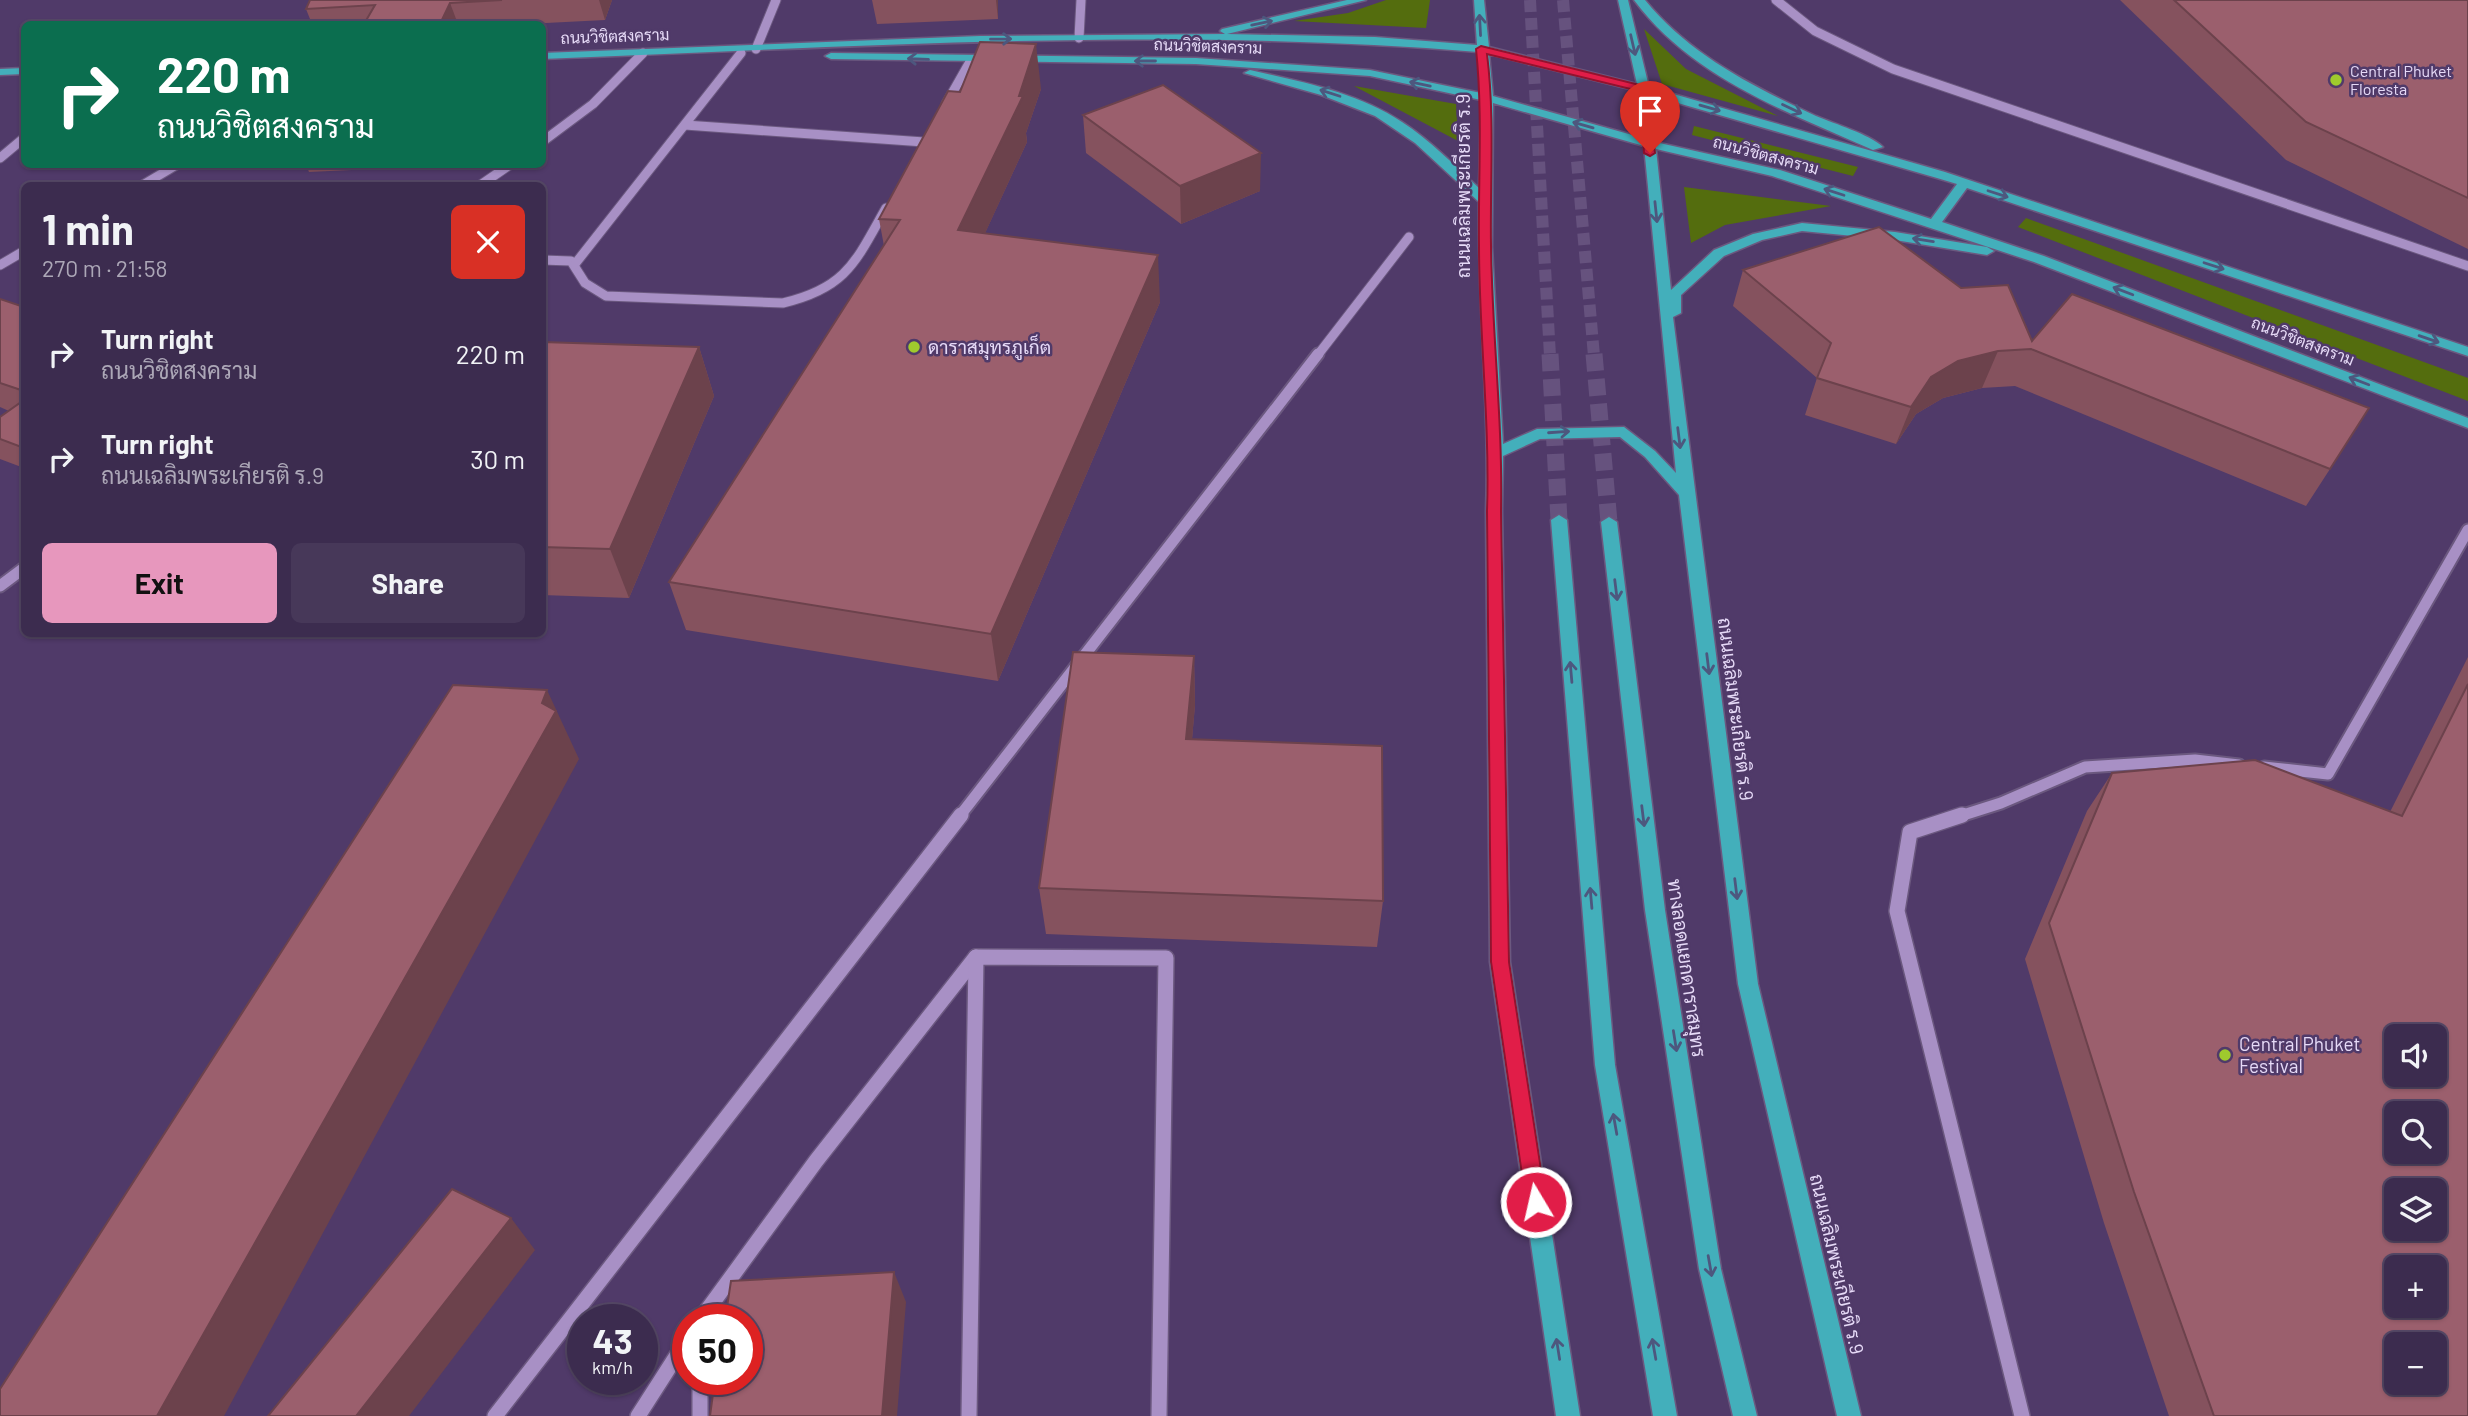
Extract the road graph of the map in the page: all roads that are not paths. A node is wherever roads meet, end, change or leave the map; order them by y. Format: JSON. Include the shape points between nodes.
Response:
{"nodes":[{"id":1,"x":776,"y":0,"type":"edge"},
{"id":2,"x":1081,"y":0,"type":"edge"},
{"id":3,"x":1361,"y":0,"type":"edge"},
{"id":4,"x":1479,"y":0,"type":"edge"},
{"id":5,"x":1623,"y":0,"type":"edge"},
{"id":6,"x":1639,"y":0,"type":"edge"},
{"id":7,"x":1776,"y":0,"type":"edge"},
{"id":8,"x":1196,"y":37,"type":"junction"},
{"id":9,"x":1080,"y":38,"type":"junction"},
{"id":10,"x":756,"y":49,"type":"junction"},
{"id":11,"x":1481,"y":49,"type":"junction"},
{"id":12,"x":688,"y":52,"type":"junction"},
{"id":13,"x":643,"y":53,"type":"junction"},
{"id":14,"x":741,"y":54,"type":"junction"},
{"id":15,"x":546,"y":56,"type":"edge"},
{"id":16,"x":971,"y":60,"type":"junction"},
{"id":17,"x":1196,"y":61,"type":"junction"},
{"id":18,"x":21,"y":71,"type":"edge"},
{"id":19,"x":0,"y":72,"type":"edge"},
{"id":20,"x":1644,"y":89,"type":"junction"},
{"id":21,"x":1487,"y":97,"type":"junction"},
{"id":22,"x":943,"y":110,"type":"edge"},
{"id":23,"x":685,"y":125,"type":"junction"},
{"id":24,"x":930,"y":131,"type":"edge"},
{"id":25,"x":546,"y":139,"type":"edge"},
{"id":26,"x":21,"y":140,"type":"edge"},
{"id":27,"x":924,"y":142,"type":"junction"},
{"id":28,"x":1649,"y":144,"type":"junction"},
{"id":29,"x":918,"y":154,"type":"edge"},
{"id":30,"x":0,"y":158,"type":"edge"},
{"id":31,"x":171,"y":168,"type":"edge"},
{"id":32,"x":504,"y":168,"type":"edge"},
{"id":33,"x":1941,"y":175,"type":"junction"},
{"id":34,"x":148,"y":182,"type":"edge"},
{"id":35,"x":485,"y":182,"type":"edge"},
{"id":36,"x":1964,"y":183,"type":"junction"},
{"id":37,"x":891,"y":199,"type":"edge"},
{"id":38,"x":1485,"y":200,"type":"junction"},
{"id":39,"x":1934,"y":224,"type":"junction"},
{"id":40,"x":1409,"y":237,"type":"dead end"},
{"id":41,"x":21,"y":253,"type":"edge"},
{"id":42,"x":2039,"y":259,"type":"junction"},
{"id":43,"x":546,"y":260,"type":"edge"},
{"id":44,"x":575,"y":264,"type":"junction"},
{"id":45,"x":0,"y":265,"type":"edge"},
{"id":46,"x":2468,"y":266,"type":"edge"},
{"id":47,"x":2468,"y":352,"type":"edge"},
{"id":48,"x":1675,"y":403,"type":"junction"},
{"id":49,"x":2468,"y":423,"type":"edge"},
{"id":50,"x":1496,"y":454,"type":"junction"},
{"id":51,"x":1686,"y":493,"type":"junction"},
{"id":52,"x":1559,"y":520,"type":"tunnel mouth"},
{"id":53,"x":1608,"y":523,"type":"tunnel mouth"},
{"id":54,"x":2468,"y":530,"type":"edge"},
{"id":55,"x":21,"y":570,"type":"edge"},
{"id":56,"x":0,"y":586,"type":"edge"},
{"id":57,"x":976,"y":957,"type":"junction"},
{"id":58,"x":712,"y":1304,"type":"edge"},
{"id":59,"x":672,"y":1363,"type":"edge"},
{"id":60,"x":700,"y":1395,"type":"edge"},
{"id":61,"x":495,"y":1416,"type":"edge"},
{"id":62,"x":638,"y":1416,"type":"edge"},
{"id":63,"x":700,"y":1416,"type":"edge"},
{"id":64,"x":970,"y":1416,"type":"edge"},
{"id":65,"x":1159,"y":1416,"type":"edge"},
{"id":66,"x":1568,"y":1416,"type":"edge"},
{"id":67,"x":1665,"y":1416,"type":"edge"},
{"id":68,"x":1745,"y":1416,"type":"edge"},
{"id":69,"x":1849,"y":1416,"type":"edge"},
{"id":70,"x":2022,"y":1416,"type":"edge"}],
"edges":[{"from":1,"to":10,"type":"street"},
{"from":2,"to":9,"type":"street"},
{"from":8,"to":3,"type":"main road","one_way":true},
{"from":11,"to":4,"type":"main road","name":"ถนนเฉลิมพระเกียรติ ร.9","one_way":true},
{"from":5,"to":20,"type":"main road","name":"ถนนเฉลิมพระเกียรติ ร.9","one_way":true},
{"from":6,"to":33,"type":"main road","one_way":true,"via":[[1650,18],[1714,69]]},
{"from":7,"to":46,"type":"street","via":[[1805,24],[1893,69]]},
{"from":8,"to":9,"type":"main road","name":"ถนนวิชิตสงคราม"},
{"from":8,"to":11,"type":"main road","name":"ถนนวิชิตสงคราม","via":[[1375,40]]},
{"from":10,"to":9,"type":"main road","name":"ถนนวิชิตสงคราม","one_way":true},
{"from":10,"to":12,"type":"main road","name":"ถนนวิชิตสงคราม"},
{"from":11,"to":20,"type":"main road","name":"ถนนวิชิตสงคราม"},
{"from":11,"to":21,"type":"main road","name":"ถนนเฉลิมพระเกียรติ ร.9"},
{"from":12,"to":13,"type":"main road","name":"ถนนวิชิตสงคราม"},
{"from":12,"to":14,"type":"main road","name":"ถนนวิชิตสงคราม"},
{"from":13,"to":15,"type":"main road","name":"ถนนวิชิตสงคราม"},
{"from":13,"to":25,"type":"street","via":[[593,104]]},
{"from":16,"to":14,"type":"main road","name":"ถนนวิชิตสงคราม","one_way":true},
{"from":14,"to":23,"type":"street"},
{"from":17,"to":16,"type":"main road","name":"ถนนวิชิตสงคราม","one_way":true},
{"from":16,"to":22,"type":"street"},
{"from":21,"to":17,"type":"main road","name":"ถนนวิชิตสงคราม","one_way":true,"via":[[1370,73]]},
{"from":38,"to":17,"type":"main road","one_way":true,"via":[[1398,124],[1361,104]]},
{"from":18,"to":19,"type":"main road"},
{"from":20,"to":28,"type":"main road","name":"ถนนเฉลิมพระเกียรติ ร.9"},
{"from":20,"to":33,"type":"main road","name":"ถนนวิชิตสงคราม","one_way":true},
{"from":28,"to":21,"type":"main road","name":"ถนนวิชิตสงคราม","one_way":true},
{"from":21,"to":38,"type":"main road","name":"ถนนเฉลิมพระเกียรติ ร.9"},
{"from":23,"to":27,"type":"street"},
{"from":23,"to":44,"type":"street"},
{"from":24,"to":27,"type":"street"},
{"from":26,"to":30,"type":"street"},
{"from":27,"to":29,"type":"street"},
{"from":39,"to":28,"type":"main road","name":"ถนนวิชิตสงคราม","one_way":true,"via":[[1776,173]]},
{"from":28,"to":48,"type":"main road","name":"ถนนเฉลิมพระเกียรติ ร.9","one_way":true},
{"from":31,"to":34,"type":"street"},
{"from":32,"to":35,"type":"street"},
{"from":33,"to":36,"type":"main road","name":"ถนนวิชิตสงคราม"},
{"from":36,"to":39,"type":"main road"},
{"from":36,"to":47,"type":"main road","name":"ถนนวิชิตสงคราม","one_way":true},
{"from":37,"to":44,"type":"street","via":[[852,267],[839,280],[783,303],[607,296],[585,283]]},
{"from":38,"to":50,"type":"main road","name":"ถนนเฉลิมพระเกียรติ ร.9"},
{"from":39,"to":42,"type":"main road","name":"ถนนวิชิตสงคราม"},
{"from":40,"to":61,"type":"street"},
{"from":41,"to":45,"type":"street"},
{"from":42,"to":48,"type":"main road","one_way":true,"via":[[1895,236],[1801,227],[1758,237],[1718,253],[1674,294]]},
{"from":49,"to":42,"type":"main road","name":"ถนนวิชิตสงคราม","one_way":true},
{"from":43,"to":44,"type":"street","via":[[565,259]]},
{"from":48,"to":51,"type":"main road","name":"ถนนเฉลิมพระเกียรติ ร.9","one_way":true},
{"from":50,"to":51,"type":"main road","one_way":true,"via":[[1537,434],[1624,432]]},
{"from":66,"to":50,"type":"main road","name":"ถนนเฉลิมพระเกียรติ ร.9","one_way":true,"via":[[1500,962]]},
{"from":51,"to":69,"type":"main road","name":"ถนนเฉลิมพระเกียรติ ร.9","one_way":true,"via":[[1748,985]]},
{"from":67,"to":52,"type":"main road","one_way":true,"via":[[1605,1065]]},
{"from":53,"to":68,"type":"main road","name":"ทางลอดแยกดาราสมุทร","one_way":true,"via":[[1653,897],[1710,1269]]},
{"from":54,"to":70,"type":"street","via":[[2328,774],[2195,760],[2085,767],[2000,803],[1910,832],[1897,911]]},
{"from":55,"to":56,"type":"street"},
{"from":57,"to":58,"type":"street","via":[[816,1161]]},
{"from":57,"to":64,"type":"street"},
{"from":57,"to":65,"type":"street","via":[[1166,958]]},
{"from":59,"to":62,"type":"street"},
{"from":60,"to":63,"type":"street"}]}
